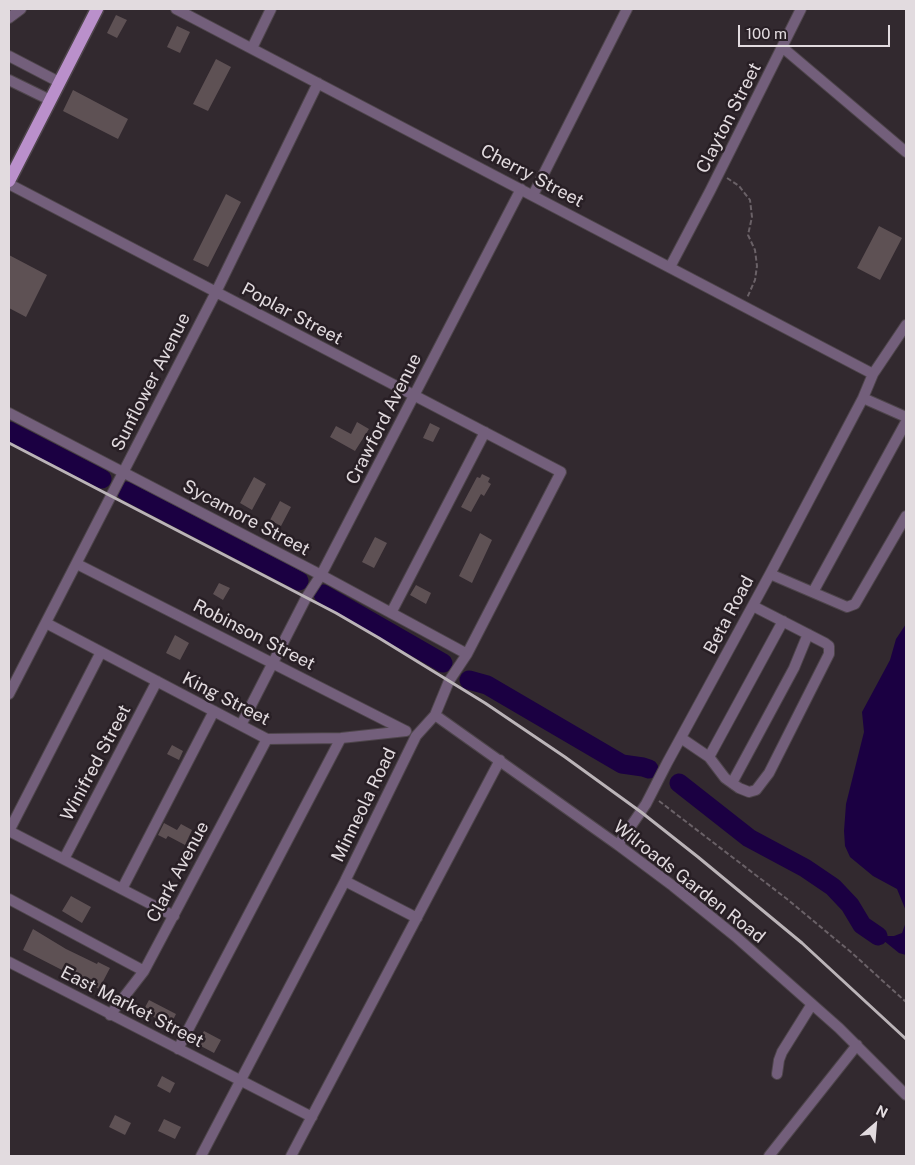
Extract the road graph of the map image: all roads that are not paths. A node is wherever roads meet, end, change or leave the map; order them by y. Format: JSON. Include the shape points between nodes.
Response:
{"nodes":[{"id":1,"x":21,"y":9,"type":"edge"},
{"id":2,"x":97,"y":9,"type":"edge"},
{"id":3,"x":176,"y":9,"type":"edge"},
{"id":4,"x":271,"y":9,"type":"edge"},
{"id":5,"x":627,"y":9,"type":"edge"},
{"id":6,"x":801,"y":9,"type":"edge"},
{"id":7,"x":187,"y":11,"type":"edge"},
{"id":8,"x":9,"y":18,"type":"edge"},
{"id":9,"x":782,"y":47,"type":"junction"},
{"id":10,"x":252,"y":48,"type":"junction"},
{"id":11,"x":9,"y":56,"type":"edge"},
{"id":12,"x":9,"y":80,"type":"edge"},
{"id":13,"x":59,"y":82,"type":"junction"},
{"id":14,"x":318,"y":83,"type":"junction"},
{"id":15,"x":50,"y":100,"type":"junction"},
{"id":16,"x":906,"y":152,"type":"edge"},
{"id":17,"x":12,"y":167,"type":"edge"},
{"id":18,"x":9,"y":183,"type":"edge"},
{"id":19,"x":521,"y":189,"type":"junction"},
{"id":20,"x":533,"y":195,"type":"junction"},
{"id":21,"x":670,"y":267,"type":"junction"},
{"id":22,"x":216,"y":292,"type":"junction"},
{"id":23,"x":906,"y":325,"type":"edge"},
{"id":24,"x":873,"y":374,"type":"junction"},
{"id":25,"x":414,"y":396,"type":"junction"},
{"id":26,"x":863,"y":398,"type":"junction"},
{"id":27,"x":9,"y":413,"type":"edge"},
{"id":28,"x":906,"y":416,"type":"edge"},
{"id":29,"x":906,"y":422,"type":"edge"},
{"id":30,"x":485,"y":432,"type":"junction"},
{"id":31,"x":123,"y":472,"type":"junction"},
{"id":32,"x":561,"y":472,"type":"joint"},
{"id":33,"x":906,"y":516,"type":"edge"},
{"id":34,"x":77,"y":564,"type":"junction"},
{"id":35,"x":770,"y":574,"type":"junction"},
{"id":36,"x":321,"y":575,"type":"junction"},
{"id":37,"x":813,"y":592,"type":"junction"},
{"id":38,"x":753,"y":606,"type":"junction"},
{"id":39,"x":391,"y":613,"type":"junction"},
{"id":40,"x":784,"y":621,"type":"junction"},
{"id":41,"x":46,"y":623,"type":"junction"},
{"id":42,"x":808,"y":634,"type":"junction"},
{"id":43,"x":101,"y":652,"type":"junction"},
{"id":44,"x":467,"y":654,"type":"junction"},
{"id":45,"x":272,"y":663,"type":"junction"},
{"id":46,"x":157,"y":681,"type":"junction"},
{"id":47,"x":9,"y":694,"type":"edge"},
{"id":48,"x":214,"y":711,"type":"junction"},
{"id":49,"x":435,"y":715,"type":"junction"},
{"id":50,"x":241,"y":725,"type":"junction"},
{"id":51,"x":406,"y":731,"type":"junction"},
{"id":52,"x":416,"y":736,"type":"junction"},
{"id":53,"x":341,"y":738,"type":"junction"},
{"id":54,"x":682,"y":738,"type":"junction"},
{"id":55,"x":267,"y":739,"type":"junction"},
{"id":56,"x":709,"y":757,"type":"junction"},
{"id":57,"x":500,"y":760,"type":"junction"},
{"id":58,"x":732,"y":783,"type":"junction"},
{"id":59,"x":9,"y":831,"type":"edge"},
{"id":60,"x":618,"y":845,"type":"junction"},
{"id":61,"x":64,"y":859,"type":"junction"},
{"id":62,"x":345,"y":881,"type":"junction"},
{"id":63,"x":122,"y":888,"type":"junction"},
{"id":64,"x":9,"y":899,"type":"edge"},
{"id":65,"x":174,"y":916,"type":"junction"},
{"id":66,"x":417,"y":918,"type":"junction"},
{"id":67,"x":9,"y":962,"type":"edge"},
{"id":68,"x":144,"y":971,"type":"junction"},
{"id":69,"x":812,"y":1004,"type":"junction"},
{"id":70,"x":110,"y":1015,"type":"junction"},
{"id":71,"x":857,"y":1045,"type":"junction"},
{"id":72,"x":178,"y":1049,"type":"junction"},
{"id":73,"x":777,"y":1074,"type":"dead end"},
{"id":74,"x":240,"y":1081,"type":"junction"},
{"id":75,"x":906,"y":1095,"type":"edge"},
{"id":76,"x":312,"y":1117,"type":"junction"},
{"id":77,"x":201,"y":1156,"type":"edge"},
{"id":78,"x":291,"y":1156,"type":"edge"},
{"id":79,"x":769,"y":1156,"type":"edge"}],
"edges":[{"from":1,"to":8,"type":"street"},
{"from":2,"to":13,"type":"main road"},
{"from":3,"to":7,"type":"street","name":"Cherry Street"},
{"from":4,"to":10,"type":"street"},
{"from":5,"to":20,"type":"street"},
{"from":6,"to":9,"type":"street","name":"Clayton Street"},
{"from":7,"to":10,"type":"street","name":"Cherry Street"},
{"from":9,"to":16,"type":"street"},
{"from":9,"to":21,"type":"street","name":"Clayton Street"},
{"from":10,"to":14,"type":"street","name":"Cherry Street"},
{"from":11,"to":13,"type":"street"},
{"from":12,"to":15,"type":"street"},
{"from":13,"to":15,"type":"main road"},
{"from":14,"to":19,"type":"street","name":"Cherry Street"},
{"from":14,"to":22,"type":"street","name":"Sunflower Avenue"},
{"from":15,"to":17,"type":"main road"},
{"from":17,"to":18,"type":"main road"},
{"from":18,"to":22,"type":"street","name":"Poplar Street"},
{"from":19,"to":20,"type":"street","name":"Cherry Street"},
{"from":19,"to":25,"type":"street","name":"Crawford Avenue"},
{"from":20,"to":21,"type":"street","name":"Cherry Street"},
{"from":21,"to":24,"type":"street","name":"Cherry Street"},
{"from":22,"to":25,"type":"street","name":"Poplar Street"},
{"from":22,"to":31,"type":"street","name":"Sunflower Avenue"},
{"from":23,"to":24,"type":"street"},
{"from":24,"to":26,"type":"street","name":"Beta Road"},
{"from":25,"to":30,"type":"street","name":"Poplar Street"},
{"from":25,"to":36,"type":"street","name":"Crawford Avenue"},
{"from":26,"to":28,"type":"street"},
{"from":26,"to":35,"type":"street","name":"Beta Road"},
{"from":27,"to":31,"type":"street","name":"Sycamore Street"},
{"from":29,"to":37,"type":"street"},
{"from":30,"to":32,"type":"street","name":"Poplar Street"},
{"from":30,"to":39,"type":"street"},
{"from":31,"to":34,"type":"street","name":"Sunflower Avenue"},
{"from":31,"to":36,"type":"street","name":"Sycamore Street"},
{"from":32,"to":44,"type":"street","name":"Minneola Road"},
{"from":33,"to":37,"type":"street","via":[[855,604],[847,607]]},
{"from":34,"to":41,"type":"street","name":"Sunflower Avenue"},
{"from":34,"to":45,"type":"street","name":"Robinson Street"},
{"from":35,"to":37,"type":"street"},
{"from":35,"to":38,"type":"street","name":"Beta Road"},
{"from":36,"to":39,"type":"street","name":"Sycamore Street"},
{"from":36,"to":45,"type":"street","name":"Crawford Avenue"},
{"from":38,"to":40,"type":"street"},
{"from":38,"to":54,"type":"street","name":"Beta Road"},
{"from":39,"to":44,"type":"street","name":"Sycamore Street"},
{"from":40,"to":42,"type":"street"},
{"from":40,"to":56,"type":"street"},
{"from":41,"to":43,"type":"street","name":"King Street"},
{"from":41,"to":47,"type":"street","name":"Sunflower Avenue"},
{"from":42,"to":58,"type":"street","via":[[794,668]]},
{"from":42,"to":58,"type":"street","via":[[829,646],[829,654],[769,773],[756,790],[749,792]]},
{"from":43,"to":46,"type":"street","name":"King Street"},
{"from":43,"to":59,"type":"street"},
{"from":44,"to":49,"type":"street","name":"Minneola Road","via":[[449,681]]},
{"from":45,"to":50,"type":"street","name":"Crawford Avenue"},
{"from":45,"to":51,"type":"street","name":"Robinson Street"},
{"from":46,"to":48,"type":"street","name":"King Street"},
{"from":46,"to":61,"type":"street","name":"Winifred Street"},
{"from":48,"to":50,"type":"street","name":"King Street"},
{"from":48,"to":63,"type":"street"},
{"from":49,"to":52,"type":"street","name":"Minneola Road"},
{"from":49,"to":57,"type":"street","name":"Wilroads Garden Road"},
{"from":50,"to":55,"type":"street","name":"King Street"},
{"from":51,"to":52,"type":"street","name":"Robinson Street"},
{"from":51,"to":53,"type":"street","name":"King Street"},
{"from":52,"to":62,"type":"street","name":"Minneola Road"},
{"from":53,"to":55,"type":"street","name":"King Street"},
{"from":53,"to":72,"type":"street"},
{"from":54,"to":56,"type":"street"},
{"from":54,"to":60,"type":"street","name":"Beta Road"},
{"from":55,"to":65,"type":"street","name":"Clark Avenue"},
{"from":56,"to":58,"type":"street"},
{"from":57,"to":60,"type":"street","name":"Wilroads Garden Road"},
{"from":57,"to":66,"type":"street"},
{"from":59,"to":61,"type":"street"},
{"from":60,"to":69,"type":"street","name":"Wilroads Garden Road","via":[[735,936]]},
{"from":61,"to":63,"type":"street"},
{"from":62,"to":66,"type":"street"},
{"from":62,"to":74,"type":"street","name":"Minneola Road"},
{"from":63,"to":65,"type":"street"},
{"from":64,"to":68,"type":"street"},
{"from":65,"to":68,"type":"street","name":"Clark Avenue"},
{"from":66,"to":76,"type":"street"},
{"from":67,"to":70,"type":"street","name":"East Market Street"},
{"from":68,"to":70,"type":"street","name":"Clark Avenue"},
{"from":69,"to":71,"type":"street","name":"Wilroads Garden Road"},
{"from":69,"to":73,"type":"street","via":[[782,1052]]},
{"from":70,"to":72,"type":"street","name":"East Market Street"},
{"from":71,"to":75,"type":"street","name":"Wilroads Garden Road"},
{"from":71,"to":79,"type":"street"},
{"from":72,"to":74,"type":"street","name":"East Market Street"},
{"from":74,"to":76,"type":"street","name":"East Market Street"},
{"from":74,"to":77,"type":"street","name":"Minneola Road"},
{"from":76,"to":78,"type":"street"}]}
